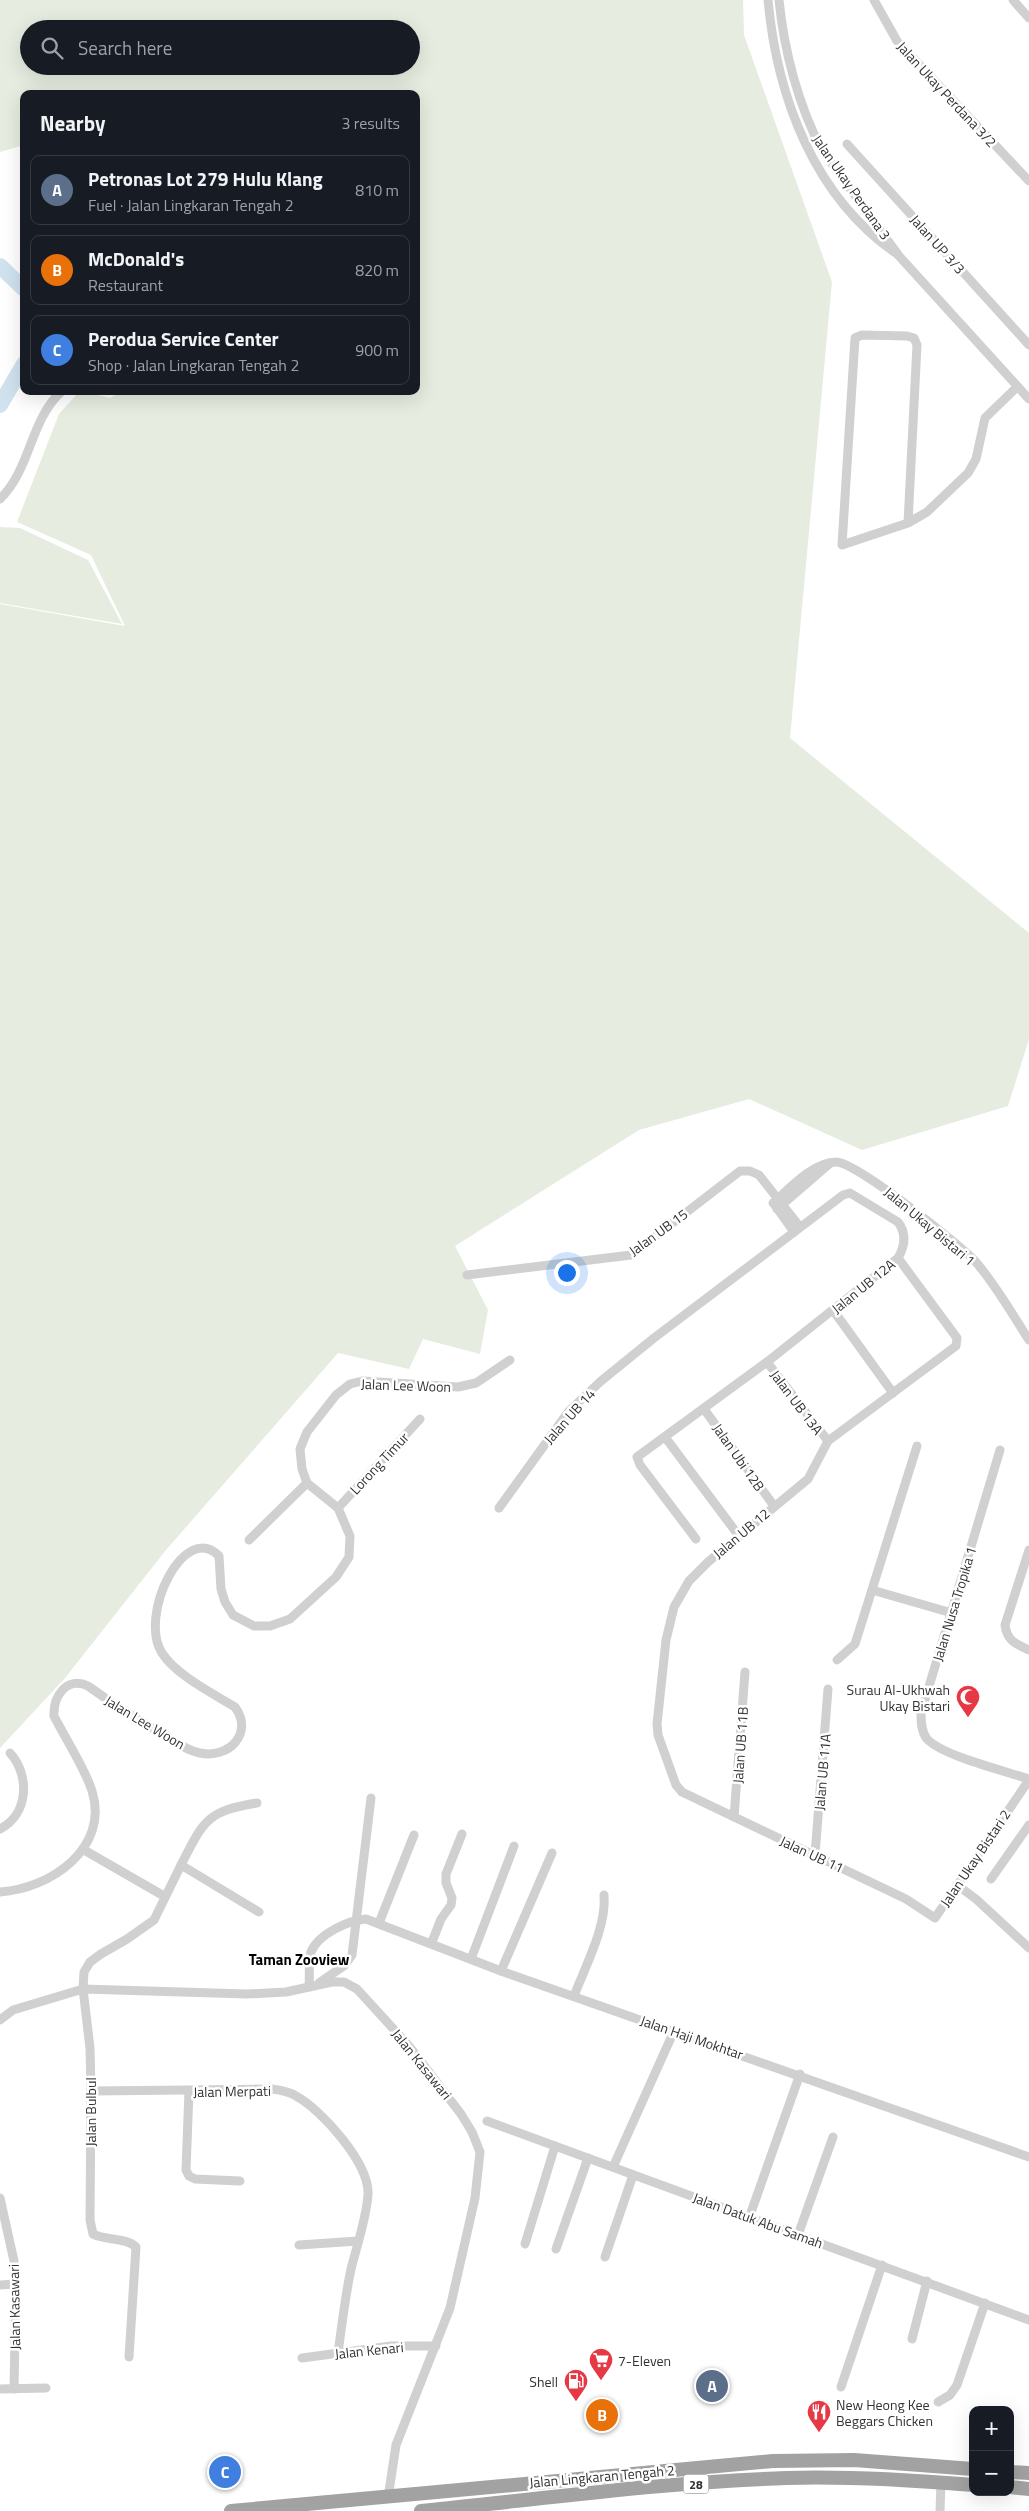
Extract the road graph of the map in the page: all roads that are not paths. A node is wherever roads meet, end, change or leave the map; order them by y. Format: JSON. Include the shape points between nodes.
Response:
{"nodes":[{"id":1,"x":768,"y":0,"type":"edge"},
{"id":2,"x":779,"y":0,"type":"edge"},
{"id":3,"x":874,"y":0,"type":"edge"},
{"id":4,"x":1013,"y":0,"type":"edge"},
{"id":5,"x":1029,"y":18,"type":"edge"},
{"id":6,"x":847,"y":144,"type":"dead end"},
{"id":7,"x":1029,"y":181,"type":"edge"},
{"id":8,"x":899,"y":256,"type":"junction"},
{"id":9,"x":1029,"y":344,"type":"edge"},
{"id":10,"x":1017,"y":386,"type":"junction"},
{"id":11,"x":58,"y":395,"type":"edge"},
{"id":12,"x":1029,"y":400,"type":"edge"},
{"id":13,"x":0,"y":499,"type":"edge"},
{"id":14,"x":908,"y":524,"type":"junction"},
{"id":15,"x":778,"y":1203,"type":"junction"},
{"id":16,"x":797,"y":1230,"type":"junction"},
{"id":17,"x":898,"y":1258,"type":"junction"},
{"id":18,"x":467,"y":1275,"type":"dead end"},
{"id":19,"x":832,"y":1310,"type":"junction"},
{"id":20,"x":654,"y":1338,"type":"joint"},
{"id":21,"x":1029,"y":1340,"type":"edge"},
{"id":22,"x":510,"y":1360,"type":"dead end"},
{"id":23,"x":767,"y":1362,"type":"junction"},
{"id":24,"x":893,"y":1393,"type":"junction"},
{"id":25,"x":704,"y":1409,"type":"junction"},
{"id":26,"x":420,"y":1419,"type":"dead end"},
{"id":27,"x":665,"y":1436,"type":"junction"},
{"id":28,"x":828,"y":1441,"type":"junction"},
{"id":29,"x":917,"y":1446,"type":"dead end"},
{"id":30,"x":1000,"y":1450,"type":"dead end"},
{"id":31,"x":307,"y":1483,"type":"junction"},
{"id":32,"x":774,"y":1506,"type":"junction"},
{"id":33,"x":338,"y":1508,"type":"junction"},
{"id":34,"x":498,"y":1508,"type":"dead end"},
{"id":35,"x":739,"y":1536,"type":"junction"},
{"id":36,"x":696,"y":1539,"type":"dead end"},
{"id":37,"x":249,"y":1540,"type":"dead end"},
{"id":38,"x":1029,"y":1550,"type":"edge"},
{"id":39,"x":872,"y":1590,"type":"junction"},
{"id":40,"x":952,"y":1613,"type":"junction"},
{"id":41,"x":1029,"y":1650,"type":"edge"},
{"id":42,"x":836,"y":1660,"type":"dead end"},
{"id":43,"x":745,"y":1672,"type":"dead end"},
{"id":44,"x":828,"y":1689,"type":"dead end"},
{"id":45,"x":10,"y":1753,"type":"dead end"},
{"id":46,"x":1029,"y":1780,"type":"edge"},
{"id":47,"x":682,"y":1792,"type":"joint"},
{"id":48,"x":371,"y":1798,"type":"dead end"},
{"id":49,"x":256,"y":1802,"type":"dead end"},
{"id":50,"x":734,"y":1817,"type":"junction"},
{"id":51,"x":1029,"y":1825,"type":"edge"},
{"id":52,"x":0,"y":1829,"type":"edge"},
{"id":53,"x":462,"y":1834,"type":"dead end"},
{"id":54,"x":414,"y":1835,"type":"dead end"},
{"id":55,"x":514,"y":1846,"type":"dead end"},
{"id":56,"x":84,"y":1850,"type":"junction"},
{"id":57,"x":552,"y":1853,"type":"dead end"},
{"id":58,"x":815,"y":1855,"type":"junction"},
{"id":59,"x":180,"y":1865,"type":"junction"},
{"id":60,"x":991,"y":1879,"type":"dead end"},
{"id":61,"x":957,"y":1885,"type":"junction"},
{"id":62,"x":0,"y":1892,"type":"edge"},
{"id":63,"x":604,"y":1895,"type":"dead end"},
{"id":64,"x":164,"y":1896,"type":"junction"},
{"id":65,"x":259,"y":1912,"type":"dead end"},
{"id":66,"x":938,"y":1912,"type":"joint"},
{"id":67,"x":356,"y":1920,"type":"junction"},
{"id":68,"x":379,"y":1923,"type":"junction"},
{"id":69,"x":432,"y":1942,"type":"junction"},
{"id":70,"x":1029,"y":1948,"type":"edge"},
{"id":71,"x":471,"y":1959,"type":"junction"},
{"id":72,"x":501,"y":1971,"type":"junction"},
{"id":73,"x":313,"y":1986,"type":"junction"},
{"id":74,"x":83,"y":1989,"type":"junction"},
{"id":75,"x":574,"y":1996,"type":"junction"},
{"id":76,"x":0,"y":2020,"type":"edge"},
{"id":77,"x":674,"y":2031,"type":"junction"},
{"id":78,"x":800,"y":2074,"type":"junction"},
{"id":79,"x":91,"y":2091,"type":"junction"},
{"id":80,"x":189,"y":2091,"type":"junction"},
{"id":81,"x":487,"y":2121,"type":"dead end"},
{"id":82,"x":833,"y":2136,"type":"dead end"},
{"id":83,"x":555,"y":2146,"type":"junction"},
{"id":84,"x":1029,"y":2157,"type":"edge"},
{"id":85,"x":588,"y":2158,"type":"junction"},
{"id":86,"x":613,"y":2167,"type":"junction"},
{"id":87,"x":633,"y":2175,"type":"junction"},
{"id":88,"x":240,"y":2181,"type":"dead end"},
{"id":89,"x":0,"y":2198,"type":"edge"},
{"id":90,"x":750,"y":2218,"type":"junction"},
{"id":91,"x":798,"y":2235,"type":"junction"},
{"id":92,"x":358,"y":2241,"type":"junction"},
{"id":93,"x":525,"y":2244,"type":"dead end"},
{"id":94,"x":299,"y":2245,"type":"dead end"},
{"id":95,"x":556,"y":2248,"type":"dead end"},
{"id":96,"x":605,"y":2257,"type":"dead end"},
{"id":97,"x":882,"y":2265,"type":"junction"},
{"id":98,"x":927,"y":2281,"type":"junction"},
{"id":99,"x":16,"y":2284,"type":"junction"},
{"id":100,"x":0,"y":2285,"type":"edge"},
{"id":101,"x":985,"y":2303,"type":"junction"},
{"id":102,"x":1029,"y":2320,"type":"edge"},
{"id":103,"x":912,"y":2339,"type":"dead end"},
{"id":104,"x":436,"y":2346,"type":"junction"},
{"id":105,"x":338,"y":2352,"type":"junction"},
{"id":106,"x":129,"y":2357,"type":"dead end"},
{"id":107,"x":302,"y":2358,"type":"dead end"},
{"id":108,"x":841,"y":2387,"type":"dead end"},
{"id":109,"x":14,"y":2388,"type":"junction"},
{"id":110,"x":46,"y":2388,"type":"dead end"},
{"id":111,"x":0,"y":2389,"type":"edge"},
{"id":112,"x":938,"y":2402,"type":"dead end"},
{"id":113,"x":969,"y":2469,"type":"edge"},
{"id":114,"x":1014,"y":2472,"type":"edge"},
{"id":115,"x":1029,"y":2473,"type":"edge"},
{"id":116,"x":941,"y":2482,"type":"junction"},
{"id":117,"x":969,"y":2484,"type":"edge"},
{"id":118,"x":1014,"y":2487,"type":"edge"},
{"id":119,"x":1029,"y":2489,"type":"edge"},
{"id":120,"x":388,"y":2498,"type":"junction"},
{"id":121,"x":231,"y":2511,"type":"edge"},
{"id":122,"x":421,"y":2511,"type":"edge"},
{"id":123,"x":940,"y":2511,"type":"edge"}],
"edges":[{"from":1,"to":8,"type":"street","name":"Jalan Ukay Perdana 3","via":[[771,31],[785,91],[802,140],[839,200],[880,242]]},
{"from":2,"to":8,"type":"street","name":"Jalan Ukay Perdana 3","via":[[781,24],[793,72],[812,131],[822,150]]},
{"from":3,"to":7,"type":"street","name":"Jalan Ukay Perdana 3/2","via":[[897,41]]},
{"from":4,"to":5,"type":"street"},
{"from":6,"to":9,"type":"street","name":"Jalan UP 3/3"},
{"from":8,"to":10,"type":"street","name":"Jalan Ukay Perdana 3"},
{"from":10,"to":12,"type":"street","name":"Jalan Ukay Perdana 3"},
{"from":10,"to":14,"type":"street","via":[[986,418],[976,459],[968,473],[927,512]]},
{"from":11,"to":13,"type":"street","via":[[48,407],[24,464]]},
{"from":14,"to":14,"type":"street","via":[[842,545],[854,344],[855,338],[862,335],[907,336],[914,338],[917,345]]},
{"from":15,"to":16,"type":"street","name":"Jalan UB 15"},
{"from":15,"to":18,"type":"street","name":"Jalan UB 15","via":[[760,1175],[740,1171],[631,1255]]},
{"from":15,"to":21,"type":"street","name":"Jalan Ukay Bistari 1","via":[[819,1166],[845,1163],[882,1186],[974,1261]]},
{"from":16,"to":17,"type":"street","name":"Jalan UB 12A","via":[[850,1193],[903,1228],[905,1242]]},
{"from":16,"to":20,"type":"street","name":"Jalan UB 12A"},
{"from":17,"to":19,"type":"street","name":"Jalan UB 12A"},
{"from":17,"to":24,"type":"street","name":"Jalan UB 12","via":[[957,1342],[956,1346]]},
{"from":19,"to":23,"type":"street","name":"Jalan UB 12A"},
{"from":19,"to":24,"type":"street"},
{"from":20,"to":34,"type":"street","name":"Jalan UB 14","via":[[569,1411]]},
{"from":22,"to":31,"type":"street","name":"Jalan Lee Woon","via":[[476,1382],[458,1387],[362,1381],[350,1384],[336,1395],[307,1432],[300,1449]]},
{"from":23,"to":25,"type":"street","name":"Jalan UB 12A"},
{"from":23,"to":28,"type":"street","name":"Jalan UB 13A"},
{"from":24,"to":28,"type":"street","name":"Jalan UB 12"},
{"from":25,"to":27,"type":"street","name":"Jalan UB 12A"},
{"from":25,"to":32,"type":"street","name":"Jalan Ubi 12B"},
{"from":26,"to":33,"type":"street","name":"Lorong Timur"},
{"from":27,"to":35,"type":"street"},
{"from":27,"to":36,"type":"street","name":"Jalan UB 12A","via":[[637,1457]]},
{"from":28,"to":32,"type":"street","name":"Jalan UB 12","via":[[808,1479]]},
{"from":29,"to":39,"type":"street"},
{"from":30,"to":40,"type":"street","name":"Jalan Nusa Tropika 1"},
{"from":31,"to":33,"type":"street","name":"Jalan Lee Woon"},
{"from":31,"to":37,"type":"street"},
{"from":32,"to":35,"type":"street","name":"Jalan UB 12"},
{"from":33,"to":56,"type":"street","name":"Jalan Lee Woon","via":[[350,1536],[349,1557],[336,1577],[290,1619],[270,1626],[254,1626],[233,1615],[221,1589],[219,1556],[204,1548],[194,1550],[173,1568],[160,1592],[154,1636],[160,1651],[170,1665],[235,1707],[243,1726],[231,1747],[209,1754],[186,1748],[81,1683],[73,1683],[57,1695],[53,1705],[54,1716],[92,1791],[96,1813]]},
{"from":35,"to":47,"type":"street","name":"Jalan UB 12","via":[[689,1581],[674,1607],[666,1640],[658,1735],[676,1785]]},
{"from":38,"to":41,"type":"street","via":[[1005,1625],[1006,1634],[1012,1641]]},
{"from":39,"to":40,"type":"street"},
{"from":39,"to":42,"type":"street","via":[[855,1644]]},
{"from":40,"to":46,"type":"street","name":"Jalan Nusa Tropika 1","via":[[921,1713],[921,1726],[927,1738],[942,1748]]},
{"from":43,"to":50,"type":"street","name":"Jalan UB 11B"},
{"from":44,"to":58,"type":"street","name":"Jalan UB 11A"},
{"from":45,"to":52,"type":"street","via":[[19,1762],[25,1785],[16,1816]]},
{"from":46,"to":61,"type":"street","name":"Jalan Ukay Bistari 2"},
{"from":47,"to":50,"type":"street","name":"Jalan UB 11"},
{"from":48,"to":67,"type":"street"},
{"from":49,"to":59,"type":"street","name":"Jalan Bulbul","via":[[233,1806],[210,1817]]},
{"from":50,"to":58,"type":"street","name":"Jalan UB 11"},
{"from":51,"to":60,"type":"street"},
{"from":53,"to":69,"type":"street","via":[[446,1874],[451,1905],[441,1919]]},
{"from":54,"to":68,"type":"street"},
{"from":55,"to":71,"type":"street"},
{"from":56,"to":62,"type":"street","name":"Jalan Lee Woon","via":[[67,1867],[45,1881],[17,1891]]},
{"from":56,"to":64,"type":"street"},
{"from":57,"to":72,"type":"street"},
{"from":58,"to":66,"type":"street","name":"Jalan UB 11","via":[[906,1899],[935,1918]]},
{"from":59,"to":64,"type":"street","name":"Jalan Bulbul"},
{"from":59,"to":65,"type":"street"},
{"from":61,"to":66,"type":"street","name":"Jalan Ukay Bistari 2"},
{"from":61,"to":70,"type":"street"},
{"from":63,"to":75,"type":"street","via":[[602,1921]]},
{"from":64,"to":74,"type":"street","name":"Jalan Bulbul","via":[[154,1920],[90,1962],[84,1972]]},
{"from":67,"to":68,"type":"street","name":"Jalan Haji Mokhtar"},
{"from":67,"to":73,"type":"street","via":[[350,1960]]},
{"from":67,"to":73,"type":"street","via":[[320,1939],[311,1952]]},
{"from":68,"to":69,"type":"street","name":"Jalan Haji Mokhtar"},
{"from":69,"to":71,"type":"street","name":"Jalan Haji Mokhtar"},
{"from":71,"to":72,"type":"street","name":"Jalan Haji Mokhtar"},
{"from":72,"to":75,"type":"street","name":"Jalan Haji Mokhtar"},
{"from":73,"to":74,"type":"street","name":"Jalan Kasawari","via":[[286,1992],[247,1994]]},
{"from":73,"to":104,"type":"street","name":"Jalan Kasawari","via":[[344,1982],[357,1989],[409,2046],[461,2114],[480,2152],[475,2198],[452,2299]]},
{"from":74,"to":76,"type":"street","name":"Jalan Kasawari","via":[[13,2010]]},
{"from":74,"to":79,"type":"street","name":"Jalan Bulbul"},
{"from":75,"to":77,"type":"street","name":"Jalan Haji Mokhtar"},
{"from":77,"to":78,"type":"street","name":"Jalan Haji Mokhtar"},
{"from":77,"to":86,"type":"street"},
{"from":78,"to":84,"type":"street","name":"Jalan Haji Mokhtar"},
{"from":78,"to":90,"type":"street"},
{"from":79,"to":80,"type":"street","name":"Jalan Merpati"},
{"from":79,"to":106,"type":"street","name":"Jalan Bulbul","via":[[90,2220],[93,2234],[103,2239],[131,2242],[136,2247]]},
{"from":80,"to":88,"type":"street","via":[[186,2170],[189,2176]]},
{"from":80,"to":92,"type":"street","name":"Jalan Merpati","via":[[271,2089],[294,2095],[308,2103],[349,2147],[362,2172],[368,2193]]},
{"from":81,"to":83,"type":"street","name":"Jalan Datuk Abu Samah"},
{"from":82,"to":91,"type":"street"},
{"from":83,"to":85,"type":"street","name":"Jalan Datuk Abu Samah"},
{"from":83,"to":93,"type":"street"},
{"from":85,"to":86,"type":"street","name":"Jalan Datuk Abu Samah"},
{"from":85,"to":95,"type":"street"},
{"from":86,"to":87,"type":"street","name":"Jalan Datuk Abu Samah"},
{"from":87,"to":90,"type":"street","name":"Jalan Datuk Abu Samah"},
{"from":87,"to":96,"type":"street"},
{"from":89,"to":99,"type":"street","name":"Jalan Kasawari"},
{"from":90,"to":91,"type":"street","name":"Jalan Datuk Abu Samah"},
{"from":91,"to":97,"type":"street","name":"Jalan Datuk Abu Samah"},
{"from":92,"to":94,"type":"street"},
{"from":92,"to":105,"type":"street","name":"Jalan Merpati"},
{"from":97,"to":98,"type":"street","name":"Jalan Datuk Abu Samah"},
{"from":97,"to":108,"type":"street"},
{"from":98,"to":101,"type":"street","name":"Jalan Datuk Abu Samah"},
{"from":98,"to":103,"type":"street"},
{"from":99,"to":100,"type":"street"},
{"from":99,"to":109,"type":"street","name":"Jalan Kasawari"},
{"from":101,"to":102,"type":"street","name":"Jalan Datuk Abu Samah"},
{"from":101,"to":112,"type":"street","via":[[957,2385],[950,2395]]},
{"from":104,"to":105,"type":"street","name":"Jalan Kenari"},
{"from":104,"to":120,"type":"street","name":"Jalan Kasawari","via":[[396,2445]]},
{"from":105,"to":107,"type":"street","name":"Jalan Kenari"},
{"from":109,"to":110,"type":"street"},
{"from":109,"to":111,"type":"street"},
{"from":113,"to":120,"type":"highway","name":"Jalan Lingkaran Tengah 2","number":"28","via":[[854,2460],[773,2461]]},
{"from":114,"to":115,"type":"highway"},
{"from":116,"to":117,"type":"highway","name":"Jalan Lingkaran Tengah 2","number":"28"},
{"from":116,"to":122,"type":"highway","name":"Jalan Lingkaran Tengah 2","number":"28","via":[[786,2478],[658,2487]]},
{"from":116,"to":123,"type":"street"},
{"from":118,"to":119,"type":"highway"},
{"from":120,"to":121,"type":"highway","name":"Jalan Lingkaran Tengah 2","number":"28"}]}
